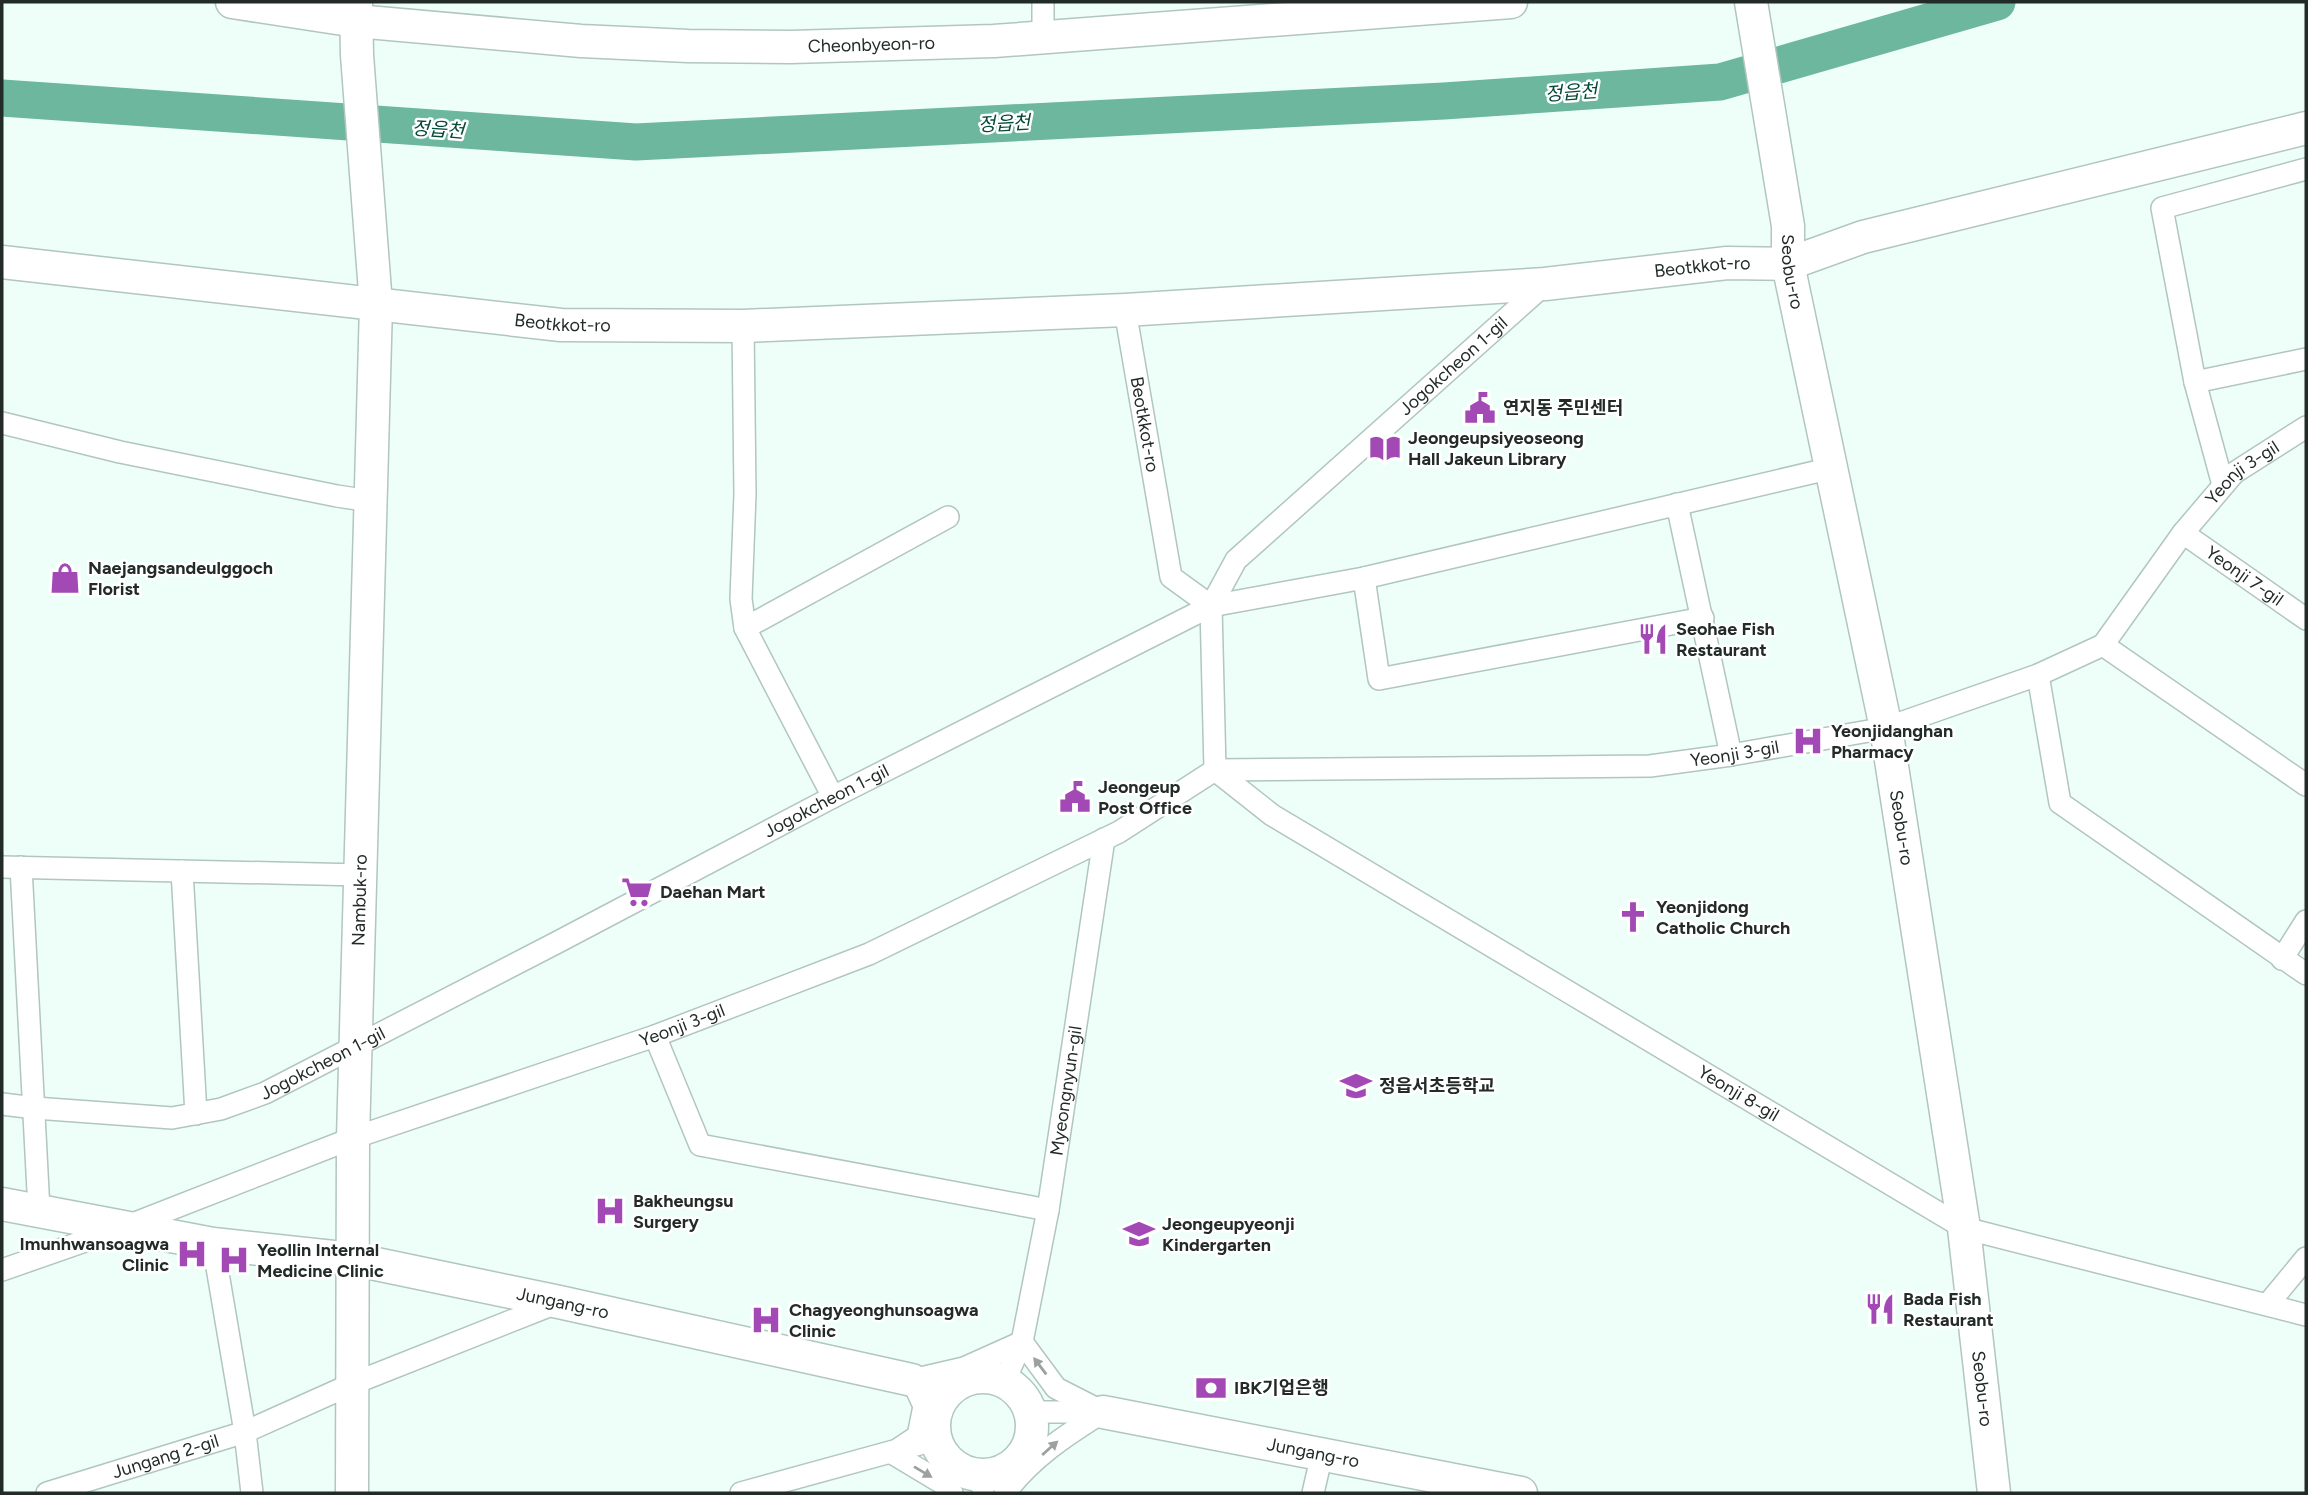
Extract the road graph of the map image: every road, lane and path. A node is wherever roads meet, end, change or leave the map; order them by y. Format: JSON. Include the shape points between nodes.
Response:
{"nodes":[{"id":1,"x":232,"y":2,"type":"edge"},
{"id":2,"x":1043,"y":2,"type":"edge"},
{"id":3,"x":1511,"y":2,"type":"edge"},
{"id":4,"x":1752,"y":3,"type":"edge"},
{"id":5,"x":1460,"y":4,"type":"edge"},
{"id":6,"x":356,"y":11,"type":"edge"},
{"id":7,"x":1043,"y":37,"type":"junction"},
{"id":8,"x":2306,"y":128,"type":"edge"},
{"id":9,"x":2306,"y":169,"type":"edge"},
{"id":10,"x":2,"y":262,"type":"edge"},
{"id":11,"x":1788,"y":264,"type":"junction"},
{"id":12,"x":1545,"y":285,"type":"junction"},
{"id":13,"x":376,"y":305,"type":"junction"},
{"id":14,"x":1125,"y":310,"type":"junction"},
{"id":15,"x":743,"y":326,"type":"junction"},
{"id":16,"x":2306,"y":359,"type":"edge"},
{"id":17,"x":2195,"y":382,"type":"junction"},
{"id":18,"x":2,"y":424,"type":"edge"},
{"id":19,"x":2306,"y":427,"type":"edge"},
{"id":20,"x":1832,"y":468,"type":"junction"},
{"id":21,"x":2223,"y":485,"type":"junction"},
{"id":22,"x":370,"y":501,"type":"junction"},
{"id":23,"x":1677,"y":504,"type":"junction"},
{"id":24,"x":948,"y":517,"type":"dead end"},
{"id":25,"x":2183,"y":533,"type":"junction"},
{"id":26,"x":1364,"y":578,"type":"junction"},
{"id":27,"x":1211,"y":607,"type":"junction"},
{"id":28,"x":1703,"y":618,"type":"junction"},
{"id":29,"x":2306,"y":619,"type":"edge"},
{"id":30,"x":745,"y":628,"type":"junction"},
{"id":31,"x":2103,"y":645,"type":"junction"},
{"id":32,"x":2038,"y":675,"type":"junction"},
{"id":33,"x":1886,"y":728,"type":"junction"},
{"id":34,"x":1731,"y":755,"type":"junction"},
{"id":35,"x":1215,"y":769,"type":"junction"},
{"id":36,"x":2306,"y":785,"type":"edge"},
{"id":37,"x":834,"y":797,"type":"junction"},
{"id":38,"x":1104,"y":839,"type":"junction"},
{"id":39,"x":11,"y":867,"type":"edge"},
{"id":40,"x":182,"y":871,"type":"junction"},
{"id":41,"x":361,"y":875,"type":"junction"},
{"id":42,"x":2306,"y":921,"type":"edge"},
{"id":43,"x":2282,"y":959,"type":"junction"},
{"id":44,"x":2306,"y":974,"type":"edge"},
{"id":45,"x":655,"y":1036,"type":"junction"},
{"id":46,"x":357,"y":1047,"type":"junction"},
{"id":47,"x":2,"y":1104,"type":"edge"},
{"id":48,"x":35,"y":1108,"type":"junction"},
{"id":49,"x":195,"y":1114,"type":"junction"},
{"id":50,"x":353,"y":1138,"type":"junction"},
{"id":51,"x":2,"y":1203,"type":"edge"},
{"id":52,"x":39,"y":1210,"type":"junction"},
{"id":53,"x":1048,"y":1210,"type":"junction"},
{"id":54,"x":125,"y":1227,"type":"junction"},
{"id":55,"x":1964,"y":1228,"type":"junction"},
{"id":56,"x":214,"y":1244,"type":"junction"},
{"id":57,"x":2306,"y":1258,"type":"edge"},
{"id":58,"x":352,"y":1259,"type":"junction"},
{"id":59,"x":2,"y":1270,"type":"edge"},
{"id":60,"x":559,"y":1302,"type":"junction"},
{"id":61,"x":2268,"y":1304,"type":"junction"},
{"id":62,"x":2306,"y":1315,"type":"edge"},
{"id":63,"x":1022,"y":1342,"type":"junction"},
{"id":64,"x":912,"y":1380,"type":"junction"},
{"id":65,"x":1004,"y":1382,"type":"junction"},
{"id":66,"x":352,"y":1384,"type":"junction"},
{"id":67,"x":942,"y":1400,"type":"junction"},
{"id":68,"x":1030,"y":1412,"type":"junction"},
{"id":69,"x":1103,"y":1412,"type":"junction"},
{"id":70,"x":245,"y":1432,"type":"junction"},
{"id":71,"x":934,"y":1440,"type":"junction"},
{"id":72,"x":892,"y":1453,"type":"junction"},
{"id":73,"x":1322,"y":1454,"type":"junction"},
{"id":74,"x":990,"y":1487,"type":"edge"},
{"id":75,"x":47,"y":1493,"type":"edge"},
{"id":76,"x":252,"y":1493,"type":"edge"},
{"id":77,"x":352,"y":1493,"type":"edge"},
{"id":78,"x":741,"y":1493,"type":"edge"},
{"id":79,"x":952,"y":1493,"type":"edge"},
{"id":80,"x":1313,"y":1493,"type":"edge"},
{"id":81,"x":1521,"y":1493,"type":"edge"},
{"id":82,"x":1994,"y":1493,"type":"edge"}],
"edges":[{"from":1,"to":6,"type":"street","name":"Cheonbyeon-ro"},
{"from":2,"to":7,"type":"street"},
{"from":3,"to":5,"type":"street","name":"Cheonbyeon-ro"},
{"from":4,"to":11,"type":"street","name":"Seobu-ro","via":[[1788,226]]},
{"from":5,"to":7,"type":"street","name":"Cheonbyeon-ro"},
{"from":6,"to":7,"type":"street","name":"Cheonbyeon-ro","via":[[581,41],[688,46]]},
{"from":6,"to":13,"type":"street","name":"Nambuk-ro"},
{"from":8,"to":11,"type":"street","name":"Beotkkot-ro","via":[[1863,237]]},
{"from":9,"to":17,"type":"street","via":[[2162,208]]},
{"from":10,"to":13,"type":"street","name":"Beotkkot-ro"},
{"from":11,"to":12,"type":"street","name":"Beotkkot-ro","via":[[1727,263]]},
{"from":11,"to":20,"type":"street","name":"Seobu-ro"},
{"from":12,"to":14,"type":"street","name":"Beotkkot-ro"},
{"from":12,"to":27,"type":"street","name":"Jogokcheon 1-gil","via":[[1237,560]]},
{"from":13,"to":15,"type":"street","name":"Beotkkot-ro","via":[[561,325]]},
{"from":13,"to":22,"type":"street","name":"Nambuk-ro"},
{"from":14,"to":15,"type":"street","name":"Beotkkot-ro"},
{"from":14,"to":27,"type":"street","name":"Beotkkot-ro","via":[[1171,577]]},
{"from":15,"to":30,"type":"street","via":[[741,599]]},
{"from":16,"to":17,"type":"street"},
{"from":17,"to":21,"type":"street"},
{"from":18,"to":22,"type":"street"},
{"from":19,"to":21,"type":"street","name":"Yeonji 3-gil","via":[[2234,472]]},
{"from":20,"to":23,"type":"street"},
{"from":20,"to":33,"type":"street","name":"Seobu-ro"},
{"from":21,"to":25,"type":"street","name":"Yeonji 3-gil"},
{"from":22,"to":41,"type":"street","name":"Nambuk-ro"},
{"from":23,"to":26,"type":"street"},
{"from":23,"to":28,"type":"street"},
{"from":24,"to":30,"type":"street"},
{"from":25,"to":29,"type":"street","name":"Yeonji 7-gil"},
{"from":25,"to":31,"type":"street","name":"Yeonji 3-gil"},
{"from":26,"to":27,"type":"street"},
{"from":26,"to":28,"type":"street","via":[[1379,679]]},
{"from":27,"to":35,"type":"street"},
{"from":27,"to":37,"type":"street","name":"Jogokcheon 1-gil"},
{"from":28,"to":34,"type":"street"},
{"from":30,"to":37,"type":"street"},
{"from":31,"to":32,"type":"street","name":"Yeonji 3-gil"},
{"from":31,"to":36,"type":"street"},
{"from":32,"to":33,"type":"street","name":"Yeonji 3-gil"},
{"from":32,"to":43,"type":"street","via":[[2060,803]]},
{"from":33,"to":34,"type":"street","name":"Yeonji 3-gil"},
{"from":33,"to":55,"type":"street","name":"Seobu-ro"},
{"from":34,"to":35,"type":"street","name":"Yeonji 3-gil","via":[[1650,766]]},
{"from":35,"to":38,"type":"street","name":"Yeonji 3-gil"},
{"from":35,"to":55,"type":"street","name":"Yeonji 8-gil","via":[[1272,815]]},
{"from":37,"to":46,"type":"street","name":"Jogokcheon 1-gil"},
{"from":38,"to":45,"type":"street","name":"Yeonji 3-gil","via":[[869,954]]},
{"from":38,"to":53,"type":"street","name":"Myeongnyun-gil"},
{"from":39,"to":40,"type":"street"},
{"from":39,"to":48,"type":"street"},
{"from":40,"to":41,"type":"street"},
{"from":40,"to":49,"type":"street"},
{"from":41,"to":46,"type":"street","name":"Nambuk-ro"},
{"from":42,"to":43,"type":"street"},
{"from":43,"to":44,"type":"street"},
{"from":45,"to":50,"type":"street","name":"Yeonji 3-gil"},
{"from":45,"to":53,"type":"street","via":[[700,1145]]},
{"from":46,"to":49,"type":"street","name":"Jogokcheon 1-gil","via":[[265,1093]]},
{"from":46,"to":50,"type":"street","name":"Nambuk-ro"},
{"from":47,"to":48,"type":"street","name":"Jogokcheon 1-gil"},
{"from":48,"to":49,"type":"street","name":"Jogokcheon 1-gil","via":[[172,1118]]},
{"from":48,"to":52,"type":"street"},
{"from":50,"to":54,"type":"street","name":"Yeonji 3-gil"},
{"from":50,"to":58,"type":"street","name":"Nambuk-ro"},
{"from":51,"to":52,"type":"street","name":"Jungang-ro"},
{"from":52,"to":54,"type":"street","name":"Jungang-ro"},
{"from":53,"to":63,"type":"street","name":"Myeongnyun-gil"},
{"from":54,"to":56,"type":"street","name":"Jungang-ro"},
{"from":54,"to":59,"type":"street","name":"Yeonji 3-gil"},
{"from":55,"to":61,"type":"street","name":"Yeonji 8-gil"},
{"from":55,"to":82,"type":"street","name":"Seobu-ro"},
{"from":56,"to":58,"type":"street","name":"Jungang-ro"},
{"from":56,"to":70,"type":"street"},
{"from":57,"to":61,"type":"street"},
{"from":58,"to":60,"type":"street","name":"Jungang-ro"},
{"from":58,"to":66,"type":"street","name":"Nambuk-ro"},
{"from":60,"to":64,"type":"street","name":"Jungang-ro"},
{"from":60,"to":66,"type":"street","name":"Jungang 2-gil"},
{"from":61,"to":62,"type":"street","name":"Yeonji 8-gil"},
{"from":63,"to":64,"type":"street","via":[[964,1368]]},
{"from":63,"to":65,"type":"street","name":"Myeongnyun-gil"},
{"from":69,"to":63,"type":"street","one_way":true,"via":[[1056,1388]]},
{"from":64,"to":67,"type":"street"},
{"from":64,"to":72,"type":"street","via":[[924,1406],[918,1436]]},
{"from":65,"to":67,"type":"street","via":[[985,1377],[967,1381]]},
{"from":65,"to":68,"type":"street","via":[[1016,1390]]},
{"from":66,"to":70,"type":"street","name":"Jungang 2-gil"},
{"from":66,"to":77,"type":"street","name":"Nambuk-ro"},
{"from":67,"to":71,"type":"street","via":[[933,1424]]},
{"from":68,"to":69,"type":"street"},
{"from":68,"to":74,"type":"street","via":[[1030,1439],[1020,1458],[1001,1471]]},
{"from":69,"to":73,"type":"street","name":"Jungang-ro"},
{"from":74,"to":69,"type":"street","one_way":true,"via":[[1017,1478],[1059,1439]]},
{"from":70,"to":75,"type":"street","name":"Jungang 2-gil"},
{"from":70,"to":76,"type":"street","name":"Jungang 2-gil"},
{"from":71,"to":72,"type":"street"},
{"from":71,"to":74,"type":"street","via":[[952,1465]]},
{"from":72,"to":78,"type":"street"},
{"from":72,"to":79,"type":"street","one_way":true},
{"from":73,"to":80,"type":"street"},
{"from":73,"to":81,"type":"street","name":"Jungang-ro"}]}
